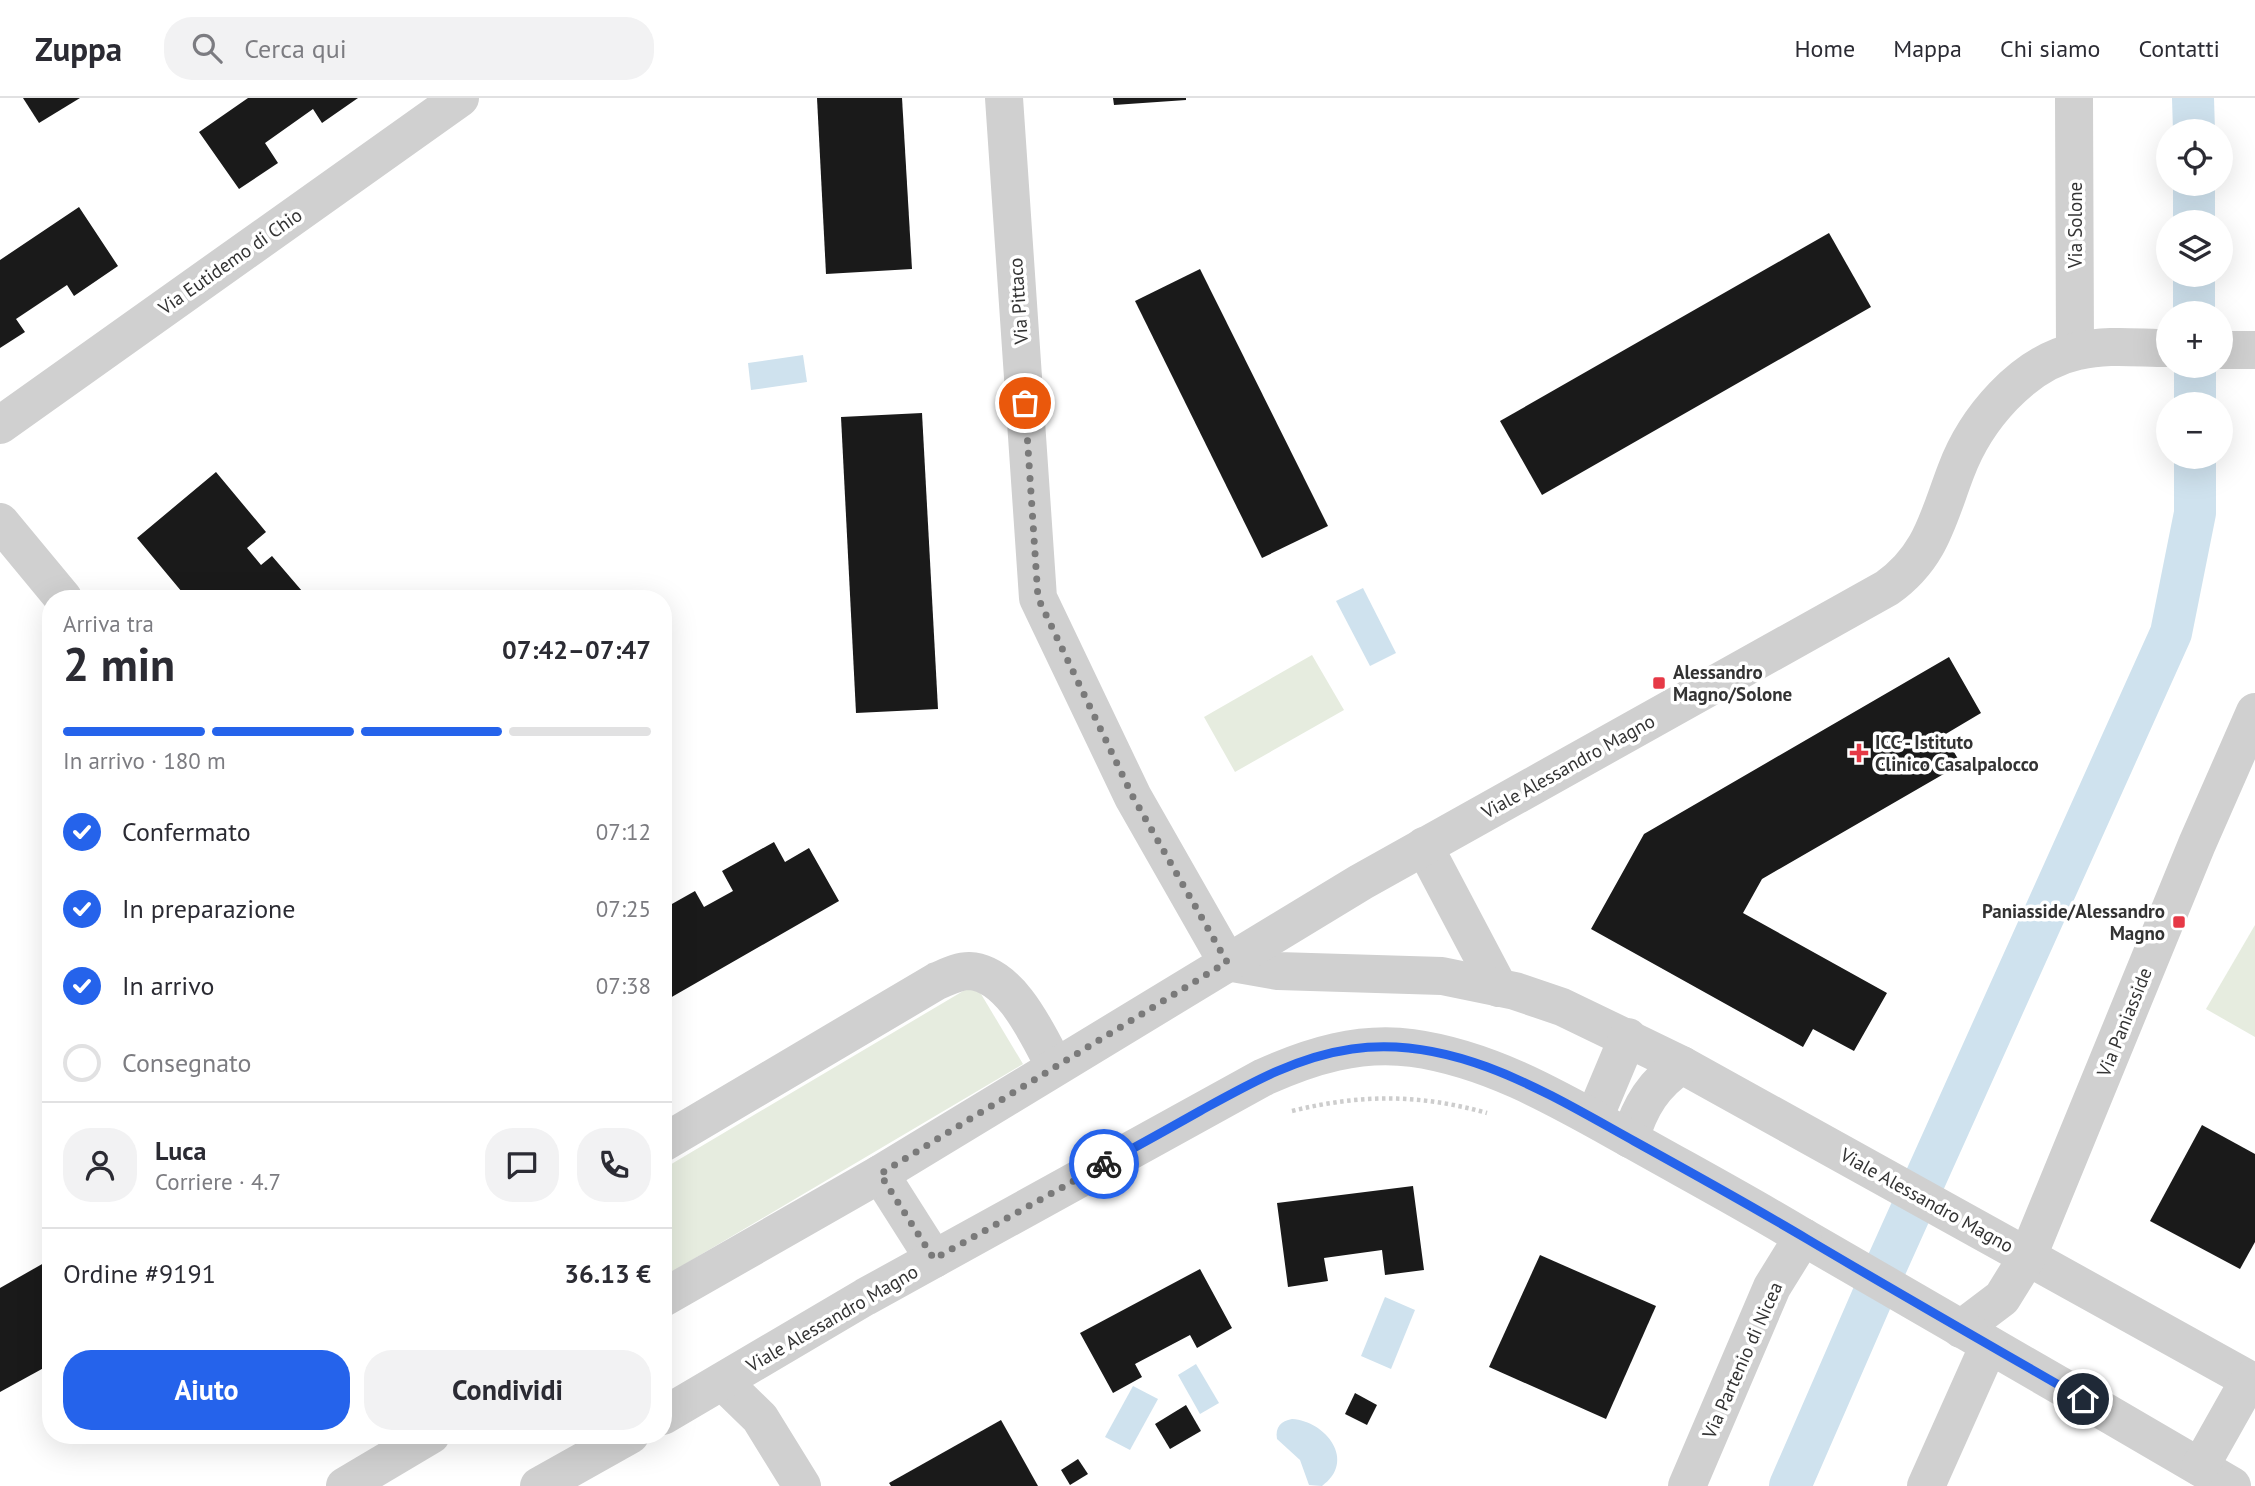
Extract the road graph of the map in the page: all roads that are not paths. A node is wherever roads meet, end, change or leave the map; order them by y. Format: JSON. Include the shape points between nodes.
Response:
{"nodes":[{"id":1,"x":460,"y":98,"type":"edge"},
{"id":2,"x":1004,"y":98,"type":"edge"},
{"id":3,"x":2074,"y":98,"type":"edge"},
{"id":4,"x":2156,"y":348,"type":"edge"},
{"id":5,"x":2075,"y":351,"type":"junction"},
{"id":6,"x":0,"y":425,"type":"edge"},
{"id":7,"x":0,"y":522,"type":"edge"},
{"id":8,"x":56,"y":590,"type":"edge"},
{"id":9,"x":2255,"y":712,"type":"edge"},
{"id":10,"x":1424,"y":846,"type":"junction"},
{"id":11,"x":1227,"y":962,"type":"junction"},
{"id":12,"x":1499,"y":988,"type":"junction"},
{"id":13,"x":1629,"y":1037,"type":"junction"},
{"id":14,"x":1682,"y":1065,"type":"junction"},
{"id":15,"x":1055,"y":1067,"type":"junction"},
{"id":16,"x":1594,"y":1118,"type":"junction"},
{"id":17,"x":672,"y":1138,"type":"edge"},
{"id":18,"x":1630,"y":1139,"type":"junction"},
{"id":19,"x":880,"y":1174,"type":"junction"},
{"id":20,"x":1818,"y":1246,"type":"junction"},
{"id":21,"x":2028,"y":1256,"type":"junction"},
{"id":22,"x":934,"y":1259,"type":"junction"},
{"id":23,"x":672,"y":1293,"type":"edge"},
{"id":24,"x":1975,"y":1337,"type":"junction"},
{"id":25,"x":723,"y":1382,"type":"junction"},
{"id":26,"x":2252,"y":1382,"type":"edge"},
{"id":27,"x":672,"y":1411,"type":"edge"},
{"id":28,"x":416,"y":1444,"type":"edge"},
{"id":29,"x":614,"y":1444,"type":"edge"},
{"id":30,"x":2216,"y":1476,"type":"edge"},
{"id":31,"x":345,"y":1486,"type":"edge"},
{"id":32,"x":540,"y":1486,"type":"edge"},
{"id":33,"x":802,"y":1486,"type":"edge"},
{"id":34,"x":1687,"y":1486,"type":"edge"},
{"id":35,"x":1926,"y":1486,"type":"edge"}],
"edges":[{"from":1,"to":6,"type":"street","name":"Via Eutidemo di Chio"},
{"from":2,"to":11,"type":"street","name":"Via Pittaco","via":[[1038,598],[1133,797]]},
{"from":3,"to":5,"type":"street","name":"Via Solone"},
{"from":4,"to":5,"type":"street","name":"Viale Alessandro Magno"},
{"from":5,"to":10,"type":"street","name":"Viale Alessandro Magno","via":[[2023,379],[1984,419],[1964,453],[1928,543],[1898,580]]},
{"from":7,"to":8,"type":"street"},
{"from":9,"to":21,"type":"street","name":"Via Paniasside"},
{"from":10,"to":11,"type":"street","name":"Viale Alessandro Magno"},
{"from":10,"to":12,"type":"street"},
{"from":11,"to":12,"type":"street","name":"Viale Alessandro Magno","via":[[1278,971],[1442,976]]},
{"from":11,"to":15,"type":"street","name":"Viale Alessandro Magno"},
{"from":12,"to":13,"type":"street","name":"Viale Alessandro Magno","via":[[1562,1007]]},
{"from":13,"to":14,"type":"street","name":"Viale Alessandro Magno"},
{"from":13,"to":16,"type":"street"},
{"from":14,"to":18,"type":"street","via":[[1649,1094]]},
{"from":14,"to":21,"type":"street","name":"Viale Alessandro Magno"},
{"from":15,"to":17,"type":"street","via":[[1028,1018],[1004,989],[978,973],[957,973]]},
{"from":15,"to":19,"type":"street","name":"Viale Alessandro Magno"},
{"from":16,"to":18,"type":"street","name":"Viale Alessandro Magno"},
{"from":16,"to":22,"type":"street","name":"Viale Alessandro Magno","via":[[1508,1076],[1449,1056],[1388,1046],[1336,1052],[1308,1058],[1247,1085]]},
{"from":18,"to":20,"type":"street","name":"Viale Alessandro Magno"},
{"from":19,"to":22,"type":"street"},
{"from":19,"to":23,"type":"street","name":"Viale Alessandro Magno"},
{"from":20,"to":24,"type":"street","name":"Viale Alessandro Magno"},
{"from":20,"to":34,"type":"street","name":"Via Partenio di Nicea","via":[[1772,1287]]},
{"from":21,"to":24,"type":"street","name":"Via Paniasside"},
{"from":21,"to":26,"type":"street","name":"Viale Alessandro Magno"},
{"from":22,"to":25,"type":"street","name":"Viale Alessandro Magno"},
{"from":24,"to":30,"type":"street","name":"Viale Alessandro Magno"},
{"from":24,"to":35,"type":"street"},
{"from":25,"to":27,"type":"street","name":"Viale Alessandro Magno"},
{"from":25,"to":33,"type":"street","via":[[760,1418]]},
{"from":26,"to":30,"type":"street"},
{"from":28,"to":31,"type":"street"},
{"from":29,"to":32,"type":"street"}]}
